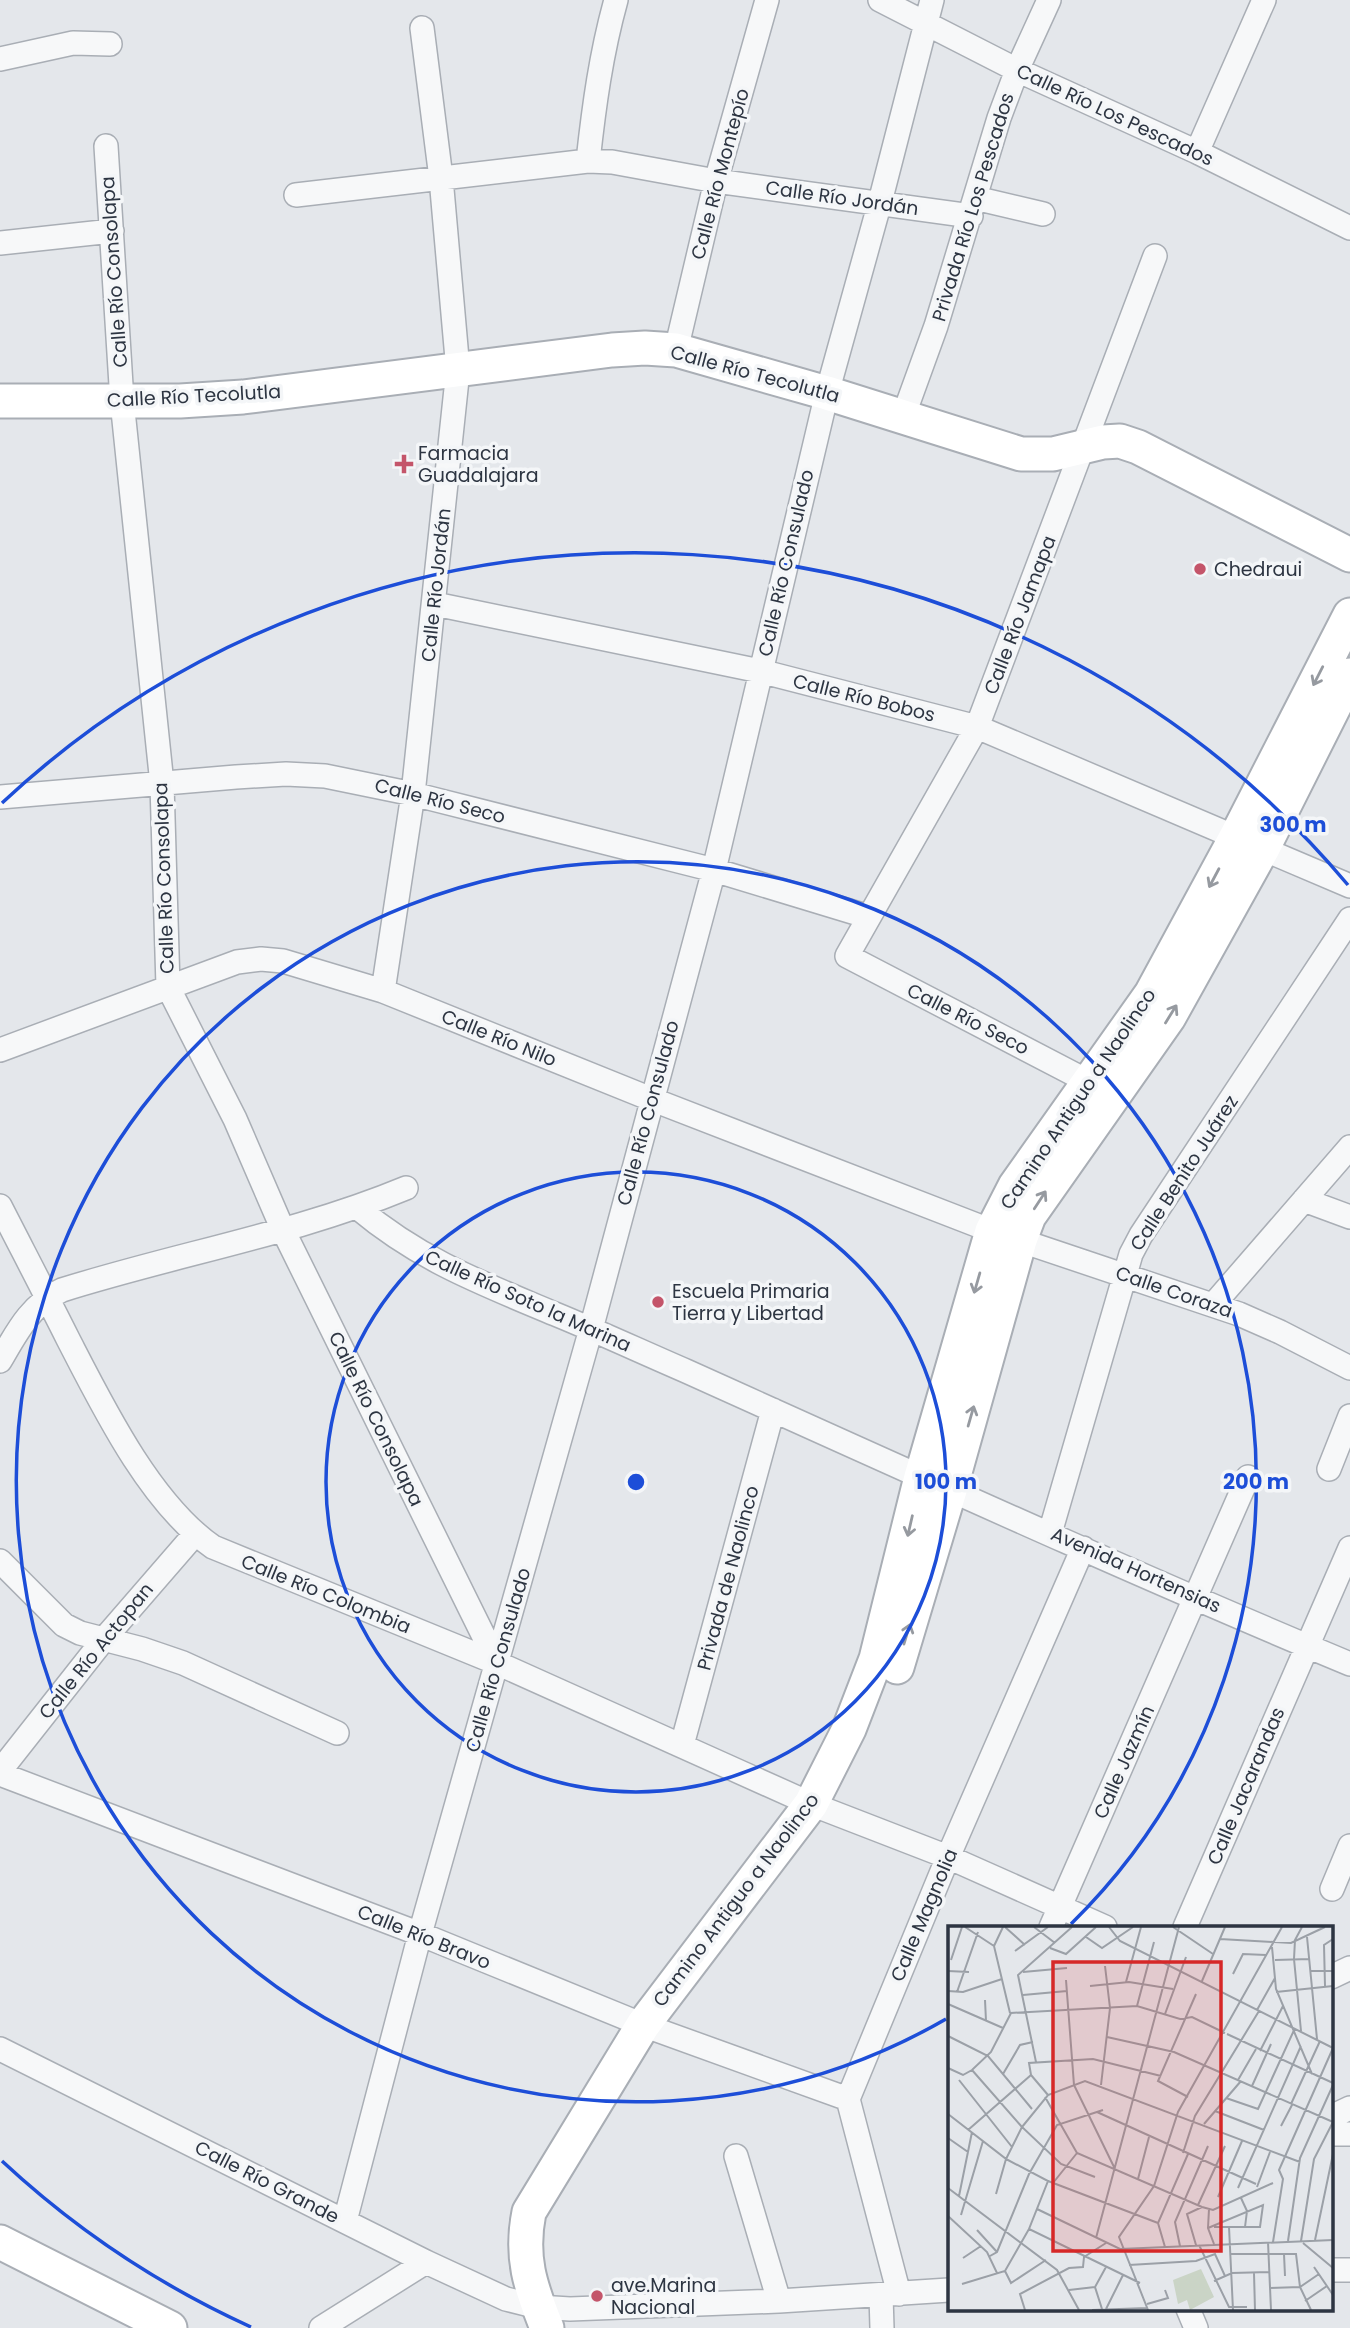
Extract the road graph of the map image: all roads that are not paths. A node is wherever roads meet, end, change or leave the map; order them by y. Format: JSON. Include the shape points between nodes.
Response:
{"nodes":[{"id":1,"x":616,"y":0,"type":"edge"},
{"id":2,"x":767,"y":0,"type":"edge"},
{"id":3,"x":880,"y":0,"type":"edge"},
{"id":4,"x":932,"y":0,"type":"edge"},
{"id":5,"x":1049,"y":0,"type":"edge"},
{"id":6,"x":1264,"y":0,"type":"edge"},
{"id":7,"x":925,"y":24,"type":"junction"},
{"id":8,"x":422,"y":28,"type":"dead end"},
{"id":9,"x":110,"y":44,"type":"dead end"},
{"id":10,"x":0,"y":60,"type":"edge"},
{"id":11,"x":1017,"y":69,"type":"junction"},
{"id":12,"x":106,"y":146,"type":"dead end"},
{"id":13,"x":1198,"y":152,"type":"junction"},
{"id":14,"x":588,"y":161,"type":"junction"},
{"id":15,"x":441,"y":178,"type":"junction"},
{"id":16,"x":716,"y":181,"type":"junction"},
{"id":17,"x":296,"y":195,"type":"dead end"},
{"id":18,"x":880,"y":202,"type":"junction"},
{"id":19,"x":973,"y":207,"type":"junction"},
{"id":20,"x":1043,"y":214,"type":"dead end"},
{"id":21,"x":1350,"y":228,"type":"edge"},
{"id":22,"x":112,"y":231,"type":"junction"},
{"id":23,"x":0,"y":243,"type":"edge"},
{"id":24,"x":1154,"y":256,"type":"dead end"},
{"id":25,"x":676,"y":350,"type":"junction"},
{"id":26,"x":458,"y":370,"type":"junction"},
{"id":27,"x":827,"y":393,"type":"junction"},
{"id":28,"x":0,"y":401,"type":"edge"},
{"id":29,"x":122,"y":401,"type":"junction"},
{"id":30,"x":903,"y":417,"type":"junction"},
{"id":31,"x":1084,"y":446,"type":"junction"},
{"id":32,"x":1350,"y":555,"type":"edge"},
{"id":33,"x":435,"y":604,"type":"junction"},
{"id":34,"x":1350,"y":615,"type":"edge"},
{"id":35,"x":760,"y":671,"type":"junction"},
{"id":36,"x":1350,"y":676,"type":"edge"},
{"id":37,"x":977,"y":727,"type":"junction"},
{"id":38,"x":162,"y":784,"type":"junction"},
{"id":39,"x":413,"y":793,"type":"junction"},
{"id":40,"x":0,"y":797,"type":"edge"},
{"id":41,"x":1250,"y":843,"type":"junction"},
{"id":42,"x":714,"y":870,"type":"junction"},
{"id":43,"x":1350,"y":886,"type":"edge"},
{"id":44,"x":869,"y":917,"type":"junction"},
{"id":45,"x":1350,"y":919,"type":"edge"},
{"id":46,"x":847,"y":956,"type":"joint"},
{"id":47,"x":168,"y":987,"type":"junction"},
{"id":48,"x":383,"y":991,"type":"junction"},
{"id":49,"x":0,"y":1050,"type":"edge"},
{"id":50,"x":1089,"y":1082,"type":"junction"},
{"id":51,"x":651,"y":1099,"type":"junction"},
{"id":52,"x":1350,"y":1147,"type":"edge"},
{"id":53,"x":406,"y":1188,"type":"dead end"},
{"id":54,"x":1304,"y":1200,"type":"junction"},
{"id":55,"x":0,"y":1206,"type":"edge"},
{"id":56,"x":358,"y":1208,"type":"junction"},
{"id":57,"x":1350,"y":1217,"type":"edge"},
{"id":58,"x":283,"y":1230,"type":"junction"},
{"id":59,"x":1006,"y":1235,"type":"junction"},
{"id":60,"x":1123,"y":1276,"type":"junction"},
{"id":61,"x":47,"y":1297,"type":"junction"},
{"id":62,"x":1213,"y":1305,"type":"junction"},
{"id":63,"x":591,"y":1329,"type":"junction"},
{"id":64,"x":0,"y":1361,"type":"edge"},
{"id":65,"x":1350,"y":1368,"type":"edge"},
{"id":66,"x":773,"y":1410,"type":"junction"},
{"id":67,"x":1350,"y":1416,"type":"edge"},
{"id":68,"x":1329,"y":1469,"type":"dead end"},
{"id":69,"x":1248,"y":1477,"type":"dead end"},
{"id":70,"x":936,"y":1484,"type":"junction"},
{"id":71,"x":1050,"y":1533,"type":"junction"},
{"id":72,"x":195,"y":1534,"type":"junction"},
{"id":73,"x":1083,"y":1548,"type":"junction"},
{"id":74,"x":1350,"y":1548,"type":"edge"},
{"id":75,"x":0,"y":1561,"type":"edge"},
{"id":76,"x":1196,"y":1597,"type":"junction"},
{"id":77,"x":104,"y":1639,"type":"junction"},
{"id":78,"x":1306,"y":1645,"type":"junction"},
{"id":79,"x":497,"y":1663,"type":"junction"},
{"id":80,"x":1350,"y":1664,"type":"edge"},
{"id":81,"x":337,"y":1733,"type":"dead end"},
{"id":82,"x":682,"y":1745,"type":"junction"},
{"id":83,"x":0,"y":1773,"type":"edge"},
{"id":84,"x":821,"y":1807,"type":"junction"},
{"id":85,"x":1350,"y":1846,"type":"edge"},
{"id":86,"x":948,"y":1857,"type":"junction"},
{"id":87,"x":1332,"y":1889,"type":"dead end"},
{"id":88,"x":1056,"y":1917,"type":"edge"},
{"id":89,"x":1100,"y":1926,"type":"edge"},
{"id":90,"x":1185,"y":1926,"type":"edge"},
{"id":91,"x":420,"y":1934,"type":"junction"},
{"id":92,"x":1350,"y":1968,"type":"edge"},
{"id":93,"x":1332,"y":1977,"type":"edge"},
{"id":94,"x":653,"y":2029,"type":"junction"},
{"id":95,"x":0,"y":2049,"type":"edge"},
{"id":96,"x":848,"y":2099,"type":"junction"},
{"id":97,"x":1350,"y":2108,"type":"edge"},
{"id":98,"x":1332,"y":2117,"type":"edge"},
{"id":99,"x":1332,"y":2134,"type":"edge"},
{"id":100,"x":1350,"y":2134,"type":"edge"},
{"id":101,"x":736,"y":2156,"type":"dead end"},
{"id":102,"x":345,"y":2221,"type":"junction"},
{"id":103,"x":0,"y":2242,"type":"edge"},
{"id":104,"x":426,"y":2262,"type":"junction"},
{"id":105,"x":1332,"y":2270,"type":"edge"},
{"id":106,"x":1350,"y":2270,"type":"edge"},
{"id":107,"x":948,"y":2290,"type":"edge"},
{"id":108,"x":890,"y":2294,"type":"junction"},
{"id":109,"x":779,"y":2301,"type":"junction"},
{"id":110,"x":1188,"y":2310,"type":"edge"},
{"id":111,"x":542,"y":2317,"type":"edge"},
{"id":112,"x":170,"y":2328,"type":"edge"},
{"id":113,"x":321,"y":2328,"type":"edge"},
{"id":114,"x":882,"y":2328,"type":"edge"},
{"id":115,"x":1196,"y":2328,"type":"edge"}],
"edges":[{"from":1,"to":14,"type":"street","via":[[595,90]]},
{"from":2,"to":16,"type":"street","name":"Calle Río Montepío"},
{"from":3,"to":7,"type":"street","name":"Calle Río Los Pescados"},
{"from":4,"to":7,"type":"street","name":"Calle Río Consulado"},
{"from":5,"to":11,"type":"street","name":"Privada Río Los Pescados"},
{"from":6,"to":13,"type":"street"},
{"from":7,"to":11,"type":"street","name":"Calle Río Los Pescados"},
{"from":7,"to":18,"type":"street","name":"Calle Río Consulado"},
{"from":8,"to":15,"type":"street","name":"Calle Río Jordán"},
{"from":9,"to":10,"type":"street","via":[[73,43]]},
{"from":11,"to":13,"type":"street","name":"Calle Río Los Pescados"},
{"from":11,"to":19,"type":"street","name":"Privada Río Los Pescados"},
{"from":12,"to":22,"type":"street","name":"Calle Río Consolapa"},
{"from":13,"to":21,"type":"street","name":"Calle Río Los Pescados"},
{"from":14,"to":15,"type":"street","name":"Calle Río Jordán"},
{"from":14,"to":16,"type":"street","name":"Calle Río Jordán"},
{"from":15,"to":17,"type":"street"},
{"from":15,"to":26,"type":"street","name":"Calle Río Jordán"},
{"from":16,"to":18,"type":"street","name":"Calle Río Jordán"},
{"from":16,"to":25,"type":"street","name":"Calle Río Montepío"},
{"from":18,"to":19,"type":"street","name":"Calle Río Jordán"},
{"from":18,"to":27,"type":"street","name":"Calle Río Consulado"},
{"from":19,"to":20,"type":"street","name":"Calle Río Jordán"},
{"from":19,"to":30,"type":"street","name":"Privada Río Los Pescados"},
{"from":22,"to":23,"type":"street"},
{"from":22,"to":29,"type":"street","name":"Calle Río Consolapa"},
{"from":24,"to":31,"type":"street","name":"Calle Río Jamapa"},
{"from":25,"to":26,"type":"main road","name":"Calle Río Tecolutla","via":[[612,350]]},
{"from":25,"to":27,"type":"main road","name":"Calle Río Tecolutla"},
{"from":26,"to":29,"type":"main road","name":"Calle Río Tecolutla","via":[[243,397]]},
{"from":26,"to":33,"type":"street","name":"Calle Río Jordán"},
{"from":27,"to":30,"type":"main road","name":"Calle Río Tecolutla"},
{"from":27,"to":35,"type":"street","name":"Calle Río Consulado"},
{"from":28,"to":29,"type":"main road","name":"Calle Río Tecolutla"},
{"from":29,"to":38,"type":"street","name":"Calle Río Consolapa"},
{"from":30,"to":31,"type":"main road","name":"Calle Río Tecolutla","via":[[1021,454],[1053,454]]},
{"from":31,"to":32,"type":"main road","name":"Calle Río Tecolutla","via":[[1120,441],[1138,447]]},
{"from":31,"to":37,"type":"street","name":"Calle Río Jamapa"},
{"from":33,"to":35,"type":"street","name":"Calle Río Bobos"},
{"from":33,"to":39,"type":"street","name":"Calle Río Jordán"},
{"from":34,"to":41,"type":"main road","name":"Camino Antiguo a Naolinco","one_way":true},
{"from":35,"to":37,"type":"street","name":"Calle Río Bobos"},
{"from":35,"to":42,"type":"street","name":"Calle Río Consulado"},
{"from":36,"to":41,"type":"main road","name":"Camino Antiguo a Naolinco"},
{"from":37,"to":41,"type":"street","name":"Calle Río Bobos"},
{"from":37,"to":44,"type":"street","name":"Calle Río Jamapa"},
{"from":38,"to":39,"type":"street","name":"Calle Río Seco","via":[[286,774],[325,776]]},
{"from":38,"to":40,"type":"street","name":"Calle Río Seco"},
{"from":38,"to":47,"type":"street","name":"Calle Río Consolapa"},
{"from":39,"to":42,"type":"street","name":"Calle Río Seco"},
{"from":39,"to":48,"type":"street","name":"Calle Río Jordán"},
{"from":41,"to":43,"type":"street","name":"Calle Río Bobos"},
{"from":41,"to":50,"type":"main road","name":"Camino Antiguo a Naolinco","one_way":true},
{"from":59,"to":41,"type":"main road","name":"Camino Antiguo a Naolinco","one_way":true,"via":[[1029,1216],[1169,1017]]},
{"from":42,"to":44,"type":"street","name":"Calle Río Seco"},
{"from":42,"to":51,"type":"street","name":"Calle Río Consulado"},
{"from":44,"to":46,"type":"street","name":"Calle Río Jamapa"},
{"from":45,"to":60,"type":"street","name":"Calle Benito Juárez","via":[[1141,1235]]},
{"from":46,"to":50,"type":"street","name":"Calle Río Seco"},
{"from":47,"to":48,"type":"street","name":"Calle Río Nilo","via":[[237,962],[261,959],[304,966]]},
{"from":47,"to":49,"type":"street","name":"Calle Río Nilo"},
{"from":47,"to":58,"type":"street","name":"Calle Río Consolapa","via":[[235,1119]]},
{"from":48,"to":51,"type":"street","name":"Calle Río Nilo"},
{"from":50,"to":59,"type":"main road","name":"Camino Antiguo a Naolinco","via":[[1015,1185]]},
{"from":51,"to":59,"type":"street","name":"Calle Río Nilo"},
{"from":51,"to":63,"type":"street","name":"Calle Río Consulado"},
{"from":52,"to":54,"type":"street"},
{"from":53,"to":56,"type":"street"},
{"from":54,"to":57,"type":"street"},
{"from":54,"to":62,"type":"street"},
{"from":55,"to":61,"type":"street","name":"Calle Río Colombia"},
{"from":56,"to":58,"type":"street"},
{"from":56,"to":63,"type":"street","name":"Calle Río Soto la Marina","via":[[424,1255]]},
{"from":58,"to":61,"type":"street"},
{"from":58,"to":79,"type":"street","name":"Calle Río Consolapa"},
{"from":59,"to":60,"type":"street","name":"Calle Coraza"},
{"from":59,"to":70,"type":"main road","name":"Camino Antiguo a Naolinco"},
{"from":60,"to":62,"type":"street","name":"Calle Coraza"},
{"from":60,"to":71,"type":"street","name":"Calle Benito Juárez"},
{"from":61,"to":64,"type":"street","via":[[33,1309]]},
{"from":61,"to":72,"type":"street","name":"Calle Río Colombia","via":[[117,1431],[165,1501]]},
{"from":62,"to":65,"type":"street","name":"Calle Coraza"},
{"from":63,"to":66,"type":"street","name":"Calle Río Soto la Marina"},
{"from":63,"to":79,"type":"street","name":"Calle Río Consulado"},
{"from":66,"to":70,"type":"street","name":"Calle Río Soto la Marina"},
{"from":66,"to":82,"type":"street","name":"Privada de Naolinco"},
{"from":67,"to":68,"type":"street"},
{"from":69,"to":76,"type":"street","name":"Calle Jazmín"},
{"from":70,"to":71,"type":"street","name":"Avenida Hortensias"},
{"from":70,"to":84,"type":"main road","name":"Camino Antiguo a Naolinco"},
{"from":71,"to":73,"type":"street","name":"Avenida Hortensias"},
{"from":72,"to":77,"type":"street","name":"Calle Río Actopan"},
{"from":72,"to":79,"type":"street","name":"Calle Río Colombia","via":[[237,1559]]},
{"from":73,"to":76,"type":"street","name":"Avenida Hortensias"},
{"from":73,"to":86,"type":"street","name":"Calle Magnolia"},
{"from":74,"to":78,"type":"street","name":"Calle Jacarandas"},
{"from":75,"to":77,"type":"street","via":[[64,1625]]},
{"from":76,"to":78,"type":"street","name":"Avenida Hortensias"},
{"from":76,"to":88,"type":"street","name":"Calle Jazmín"},
{"from":77,"to":81,"type":"street","via":[[183,1662]]},
{"from":77,"to":83,"type":"street","name":"Calle Río Actopan"},
{"from":78,"to":80,"type":"street","name":"Avenida Hortensias"},
{"from":78,"to":90,"type":"street","name":"Calle Jacarandas"},
{"from":79,"to":82,"type":"street","name":"Calle Río Colombia"},
{"from":79,"to":91,"type":"street","name":"Calle Río Consulado"},
{"from":82,"to":84,"type":"street","name":"Calle Río Colombia"},
{"from":83,"to":91,"type":"street","name":"Calle Río Bravo"},
{"from":84,"to":86,"type":"street","name":"Calle Río Colombia"},
{"from":84,"to":94,"type":"main road","name":"Camino Antiguo a Naolinco"},
{"from":85,"to":87,"type":"street"},
{"from":86,"to":88,"type":"street","name":"Calle Río Colombia"},
{"from":86,"to":96,"type":"street","name":"Calle Magnolia"},
{"from":88,"to":89,"type":"street","name":"Calle Río Colombia"},
{"from":91,"to":94,"type":"street","name":"Calle Río Bravo"},
{"from":91,"to":102,"type":"street","name":"Calle Río Consulado"},
{"from":92,"to":93,"type":"street"},
{"from":94,"to":96,"type":"street","name":"Calle Río Bravo"},
{"from":94,"to":111,"type":"main road","name":"Camino Antiguo a Naolinco","via":[[529,2212],[526,2269]]},
{"from":95,"to":102,"type":"street","name":"Calle Río Grande"},
{"from":96,"to":108,"type":"street"},
{"from":97,"to":98,"type":"street"},
{"from":99,"to":100,"type":"street"},
{"from":101,"to":109,"type":"street"},
{"from":102,"to":104,"type":"street","name":"Calle Río Grande"},
{"from":103,"to":112,"type":"main road"},
{"from":104,"to":111,"type":"street","name":"Calle Río Grande"},
{"from":104,"to":113,"type":"street"},
{"from":105,"to":106,"type":"street"},
{"from":107,"to":108,"type":"street","name":"Calle Río Grande"},
{"from":108,"to":109,"type":"street","name":"Calle Río Grande"},
{"from":108,"to":114,"type":"street"},
{"from":109,"to":111,"type":"street","name":"Calle Río Grande","via":[[570,2309]]},
{"from":110,"to":115,"type":"street"}]}
